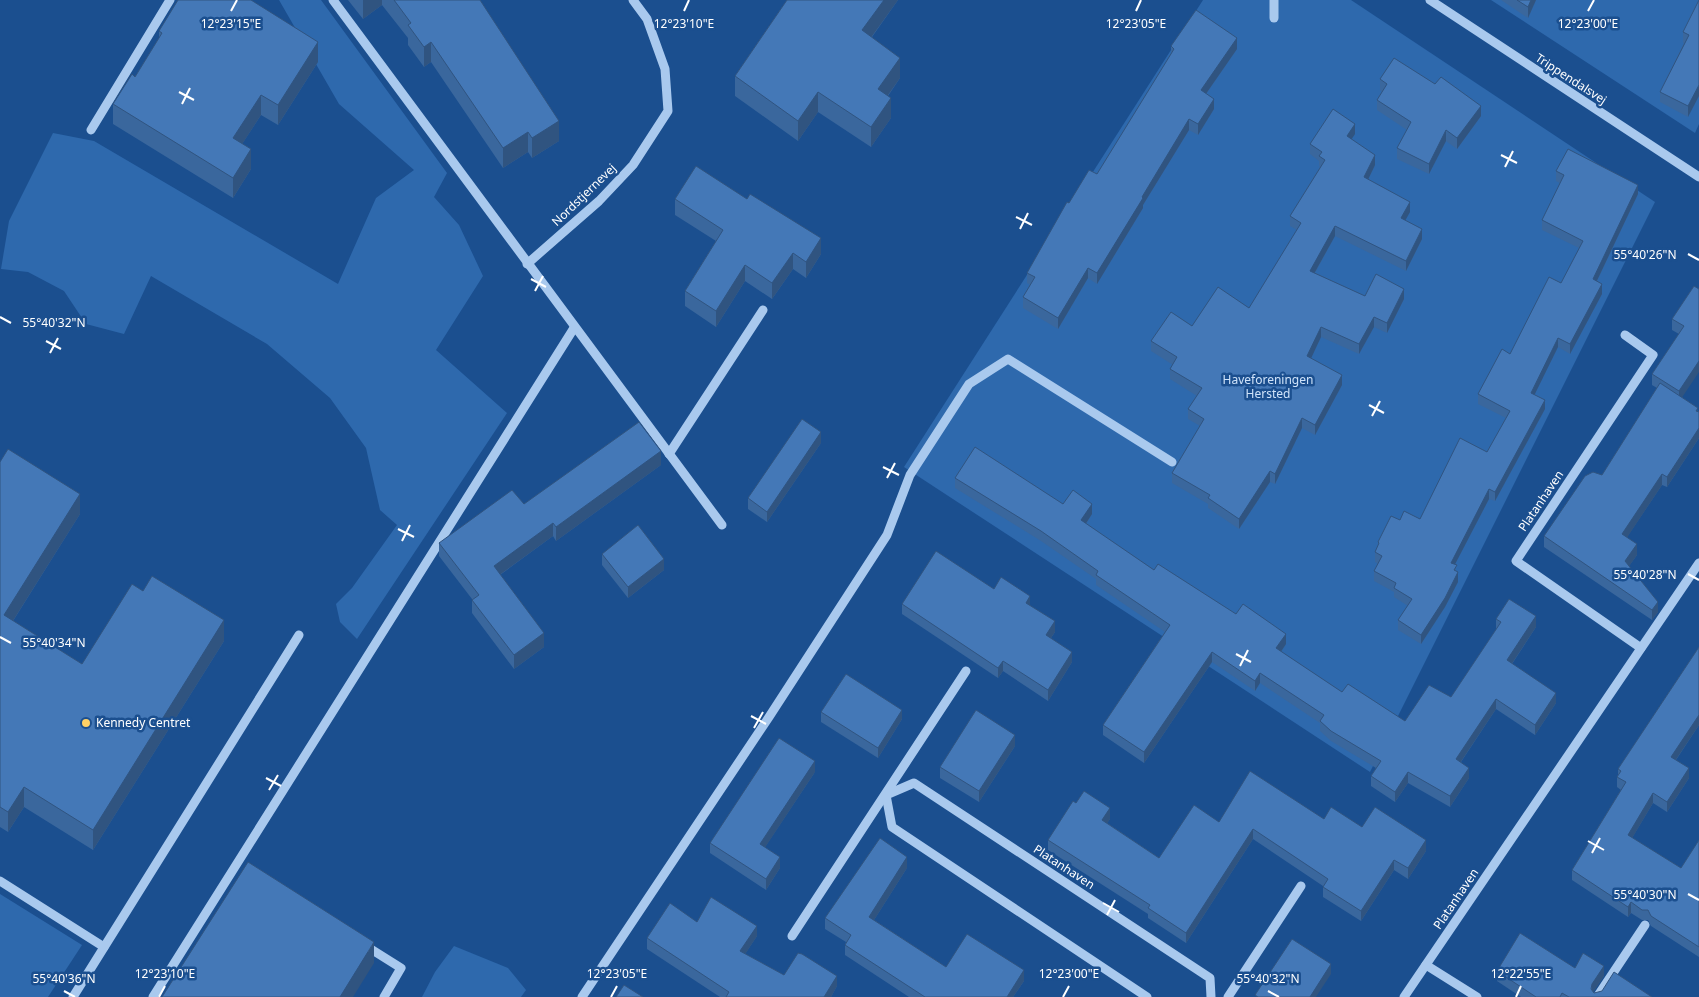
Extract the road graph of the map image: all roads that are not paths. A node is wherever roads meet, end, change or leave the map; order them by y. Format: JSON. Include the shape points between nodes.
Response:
{"nodes":[{"id":1,"x":170,"y":0,"type":"edge"},
{"id":2,"x":334,"y":0,"type":"edge"},
{"id":3,"x":633,"y":0,"type":"edge"},
{"id":4,"x":1274,"y":0,"type":"edge"},
{"id":5,"x":1430,"y":0,"type":"edge"},
{"id":6,"x":1274,"y":18,"type":"dead end"},
{"id":7,"x":91,"y":130,"type":"dead end"},
{"id":8,"x":1699,"y":177,"type":"edge"},
{"id":9,"x":527,"y":264,"type":"junction"},
{"id":10,"x":763,"y":310,"type":"dead end"},
{"id":11,"x":574,"y":328,"type":"junction"},
{"id":12,"x":1625,"y":336,"type":"dead end"},
{"id":13,"x":669,"y":454,"type":"junction"},
{"id":14,"x":1172,"y":462,"type":"dead end"},
{"id":15,"x":722,"y":525,"type":"dead end"},
{"id":16,"x":1699,"y":563,"type":"edge"},
{"id":17,"x":299,"y":635,"type":"dead end"},
{"id":18,"x":1641,"y":648,"type":"junction"},
{"id":19,"x":966,"y":671,"type":"dead end"},
{"id":20,"x":886,"y":796,"type":"junction"},
{"id":21,"x":0,"y":882,"type":"edge"},
{"id":22,"x":1301,"y":886,"type":"dead end"},
{"id":23,"x":1645,"y":925,"type":"edge"},
{"id":24,"x":792,"y":936,"type":"dead end"},
{"id":25,"x":360,"y":942,"type":"edge"},
{"id":26,"x":104,"y":947,"type":"junction"},
{"id":27,"x":1426,"y":965,"type":"junction"},
{"id":28,"x":73,"y":997,"type":"edge"},
{"id":29,"x":153,"y":997,"type":"edge"},
{"id":30,"x":384,"y":997,"type":"edge"},
{"id":31,"x":582,"y":997,"type":"edge"},
{"id":32,"x":1147,"y":997,"type":"edge"},
{"id":33,"x":1211,"y":997,"type":"edge"},
{"id":34,"x":1228,"y":997,"type":"edge"},
{"id":35,"x":1404,"y":997,"type":"edge"},
{"id":36,"x":1477,"y":997,"type":"edge"},
{"id":37,"x":1597,"y":997,"type":"edge"}],
"edges":[{"from":1,"to":7,"type":"street"},
{"from":2,"to":9,"type":"street"},
{"from":3,"to":9,"type":"street","name":"Nordstjernevej","via":[[647,19],[665,69],[668,111],[633,165],[599,201]]},
{"from":4,"to":6,"type":"street"},
{"from":5,"to":8,"type":"street","name":"Trippendalsvej"},
{"from":9,"to":11,"type":"street"},
{"from":10,"to":13,"type":"street"},
{"from":11,"to":13,"type":"street"},
{"from":11,"to":29,"type":"street","via":[[241,867]]},
{"from":12,"to":18,"type":"street","name":"Platanhaven","via":[[1653,355],[1516,561]]},
{"from":13,"to":15,"type":"street"},
{"from":14,"to":31,"type":"street","via":[[1008,359],[969,384],[910,476],[887,535]]},
{"from":16,"to":18,"type":"street","name":"Platanhaven"},
{"from":17,"to":26,"type":"street"},
{"from":18,"to":27,"type":"street","name":"Platanhaven"},
{"from":19,"to":20,"type":"street"},
{"from":20,"to":24,"type":"street"},
{"from":20,"to":32,"type":"street","via":[[892,827]]},
{"from":20,"to":33,"type":"street","name":"Platanhaven","via":[[914,783],[1210,978]]},
{"from":21,"to":26,"type":"street"},
{"from":22,"to":34,"type":"street"},
{"from":23,"to":37,"type":"street"},
{"from":25,"to":30,"type":"street","via":[[401,968]]},
{"from":26,"to":28,"type":"street"},
{"from":27,"to":35,"type":"street","name":"Platanhaven"},
{"from":27,"to":36,"type":"street"}]}
